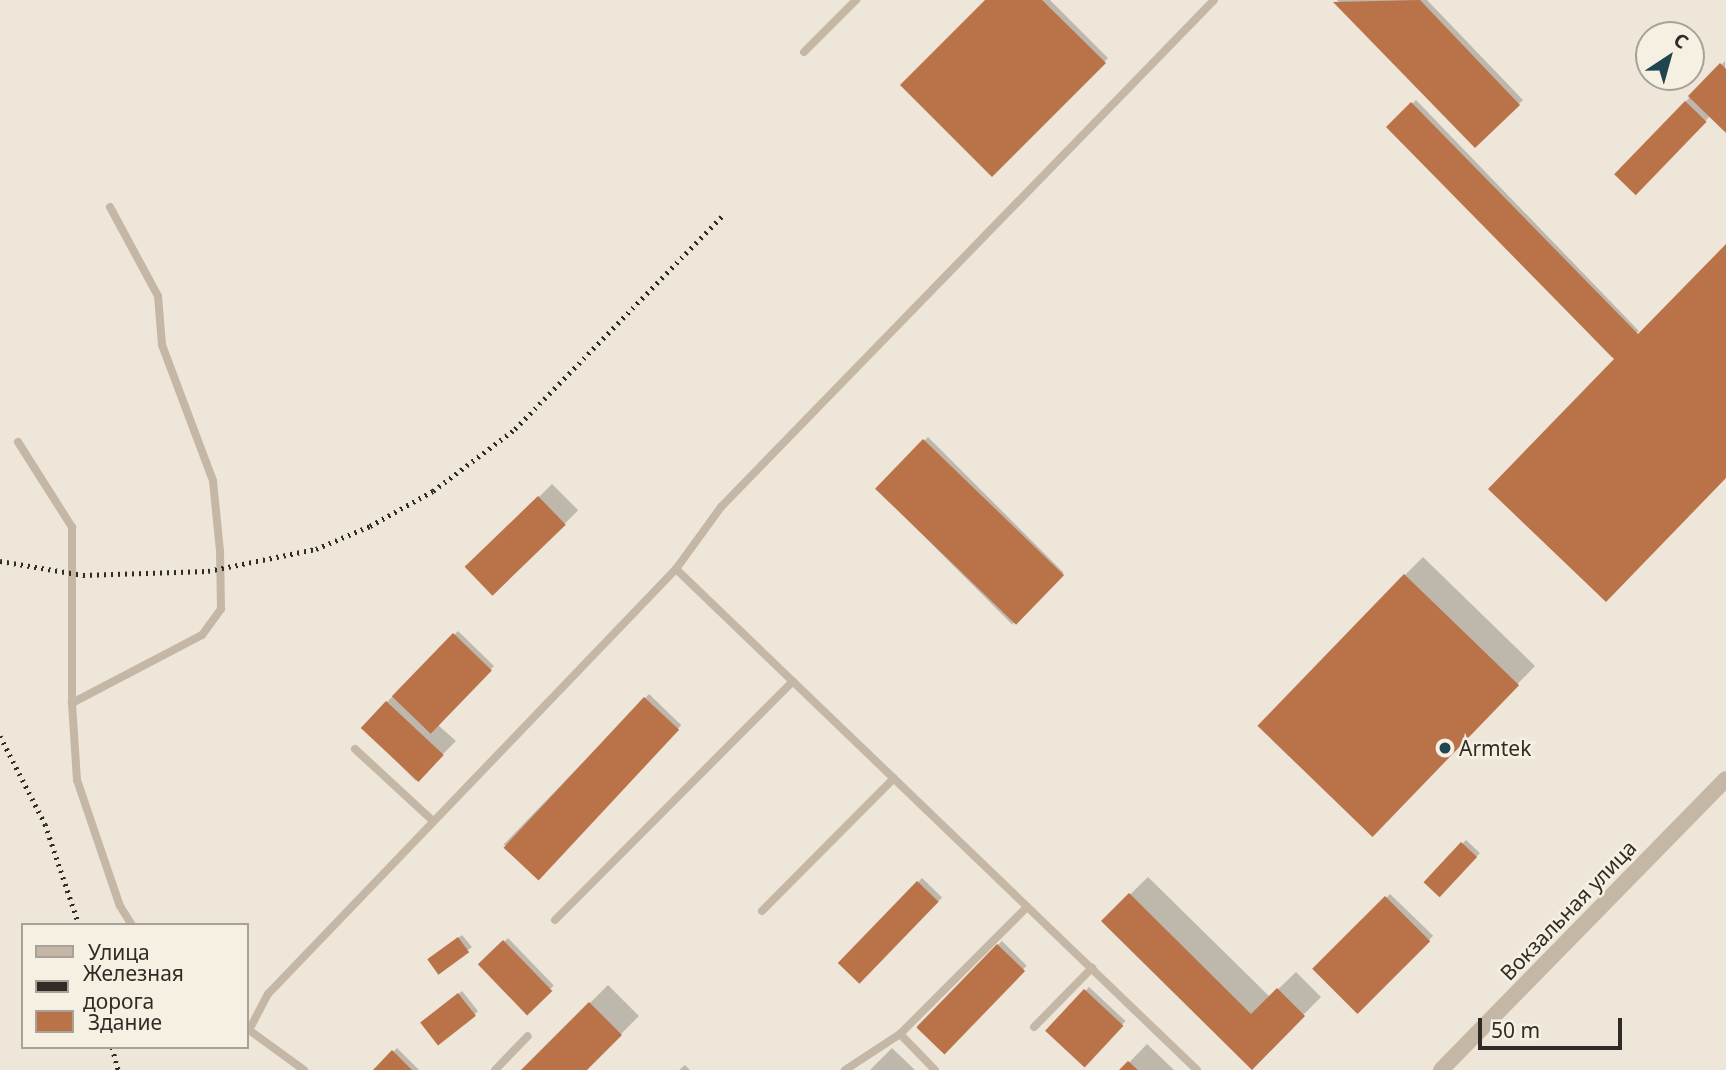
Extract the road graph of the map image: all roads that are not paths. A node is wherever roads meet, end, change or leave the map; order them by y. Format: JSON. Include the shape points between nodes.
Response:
{"nodes":[{"id":1,"x":856,"y":0,"type":"edge"},
{"id":2,"x":1214,"y":0,"type":"edge"},
{"id":3,"x":804,"y":52,"type":"dead end"},
{"id":4,"x":110,"y":207,"type":"dead end"},
{"id":5,"x":18,"y":442,"type":"dead end"},
{"id":6,"x":676,"y":569,"type":"junction"},
{"id":7,"x":793,"y":681,"type":"junction"},
{"id":8,"x":72,"y":704,"type":"junction"},
{"id":9,"x":355,"y":749,"type":"dead end"},
{"id":10,"x":894,"y":778,"type":"junction"},
{"id":11,"x":1726,"y":779,"type":"edge"},
{"id":12,"x":433,"y":821,"type":"junction"},
{"id":13,"x":1027,"y":906,"type":"junction"},
{"id":14,"x":762,"y":911,"type":"dead end"},
{"id":15,"x":555,"y":920,"type":"dead end"},
{"id":16,"x":131,"y":923,"type":"edge"},
{"id":17,"x":1091,"y":968,"type":"junction"},
{"id":18,"x":1034,"y":1027,"type":"dead end"},
{"id":19,"x":248,"y":1029,"type":"edge"},
{"id":20,"x":900,"y":1034,"type":"junction"},
{"id":21,"x":528,"y":1036,"type":"dead end"},
{"id":22,"x":304,"y":1070,"type":"edge"},
{"id":23,"x":495,"y":1070,"type":"edge"},
{"id":24,"x":845,"y":1070,"type":"edge"},
{"id":25,"x":935,"y":1070,"type":"edge"},
{"id":26,"x":1197,"y":1070,"type":"edge"},
{"id":27,"x":1441,"y":1070,"type":"edge"}],
"edges":[{"from":1,"to":3,"type":"lane"},
{"from":2,"to":6,"type":"lane","via":[[721,508]]},
{"from":4,"to":8,"type":"lane","via":[[158,296],[162,345],[212,481],[221,609],[202,635]]},
{"from":5,"to":8,"type":"lane","via":[[72,527]]},
{"from":6,"to":7,"type":"lane"},
{"from":6,"to":12,"type":"lane"},
{"from":7,"to":10,"type":"lane"},
{"from":7,"to":15,"type":"lane"},
{"from":8,"to":16,"type":"lane","via":[[77,780],[120,906]]},
{"from":9,"to":12,"type":"lane"},
{"from":10,"to":13,"type":"lane"},
{"from":10,"to":14,"type":"lane"},
{"from":11,"to":27,"type":"street","name":"Вокзальная улица"},
{"from":12,"to":19,"type":"lane","via":[[268,993]]},
{"from":13,"to":17,"type":"lane"},
{"from":13,"to":20,"type":"lane"},
{"from":17,"to":18,"type":"lane"},
{"from":17,"to":26,"type":"lane"},
{"from":19,"to":22,"type":"lane"},
{"from":20,"to":24,"type":"lane"},
{"from":20,"to":25,"type":"lane"},
{"from":21,"to":23,"type":"lane"}]}
